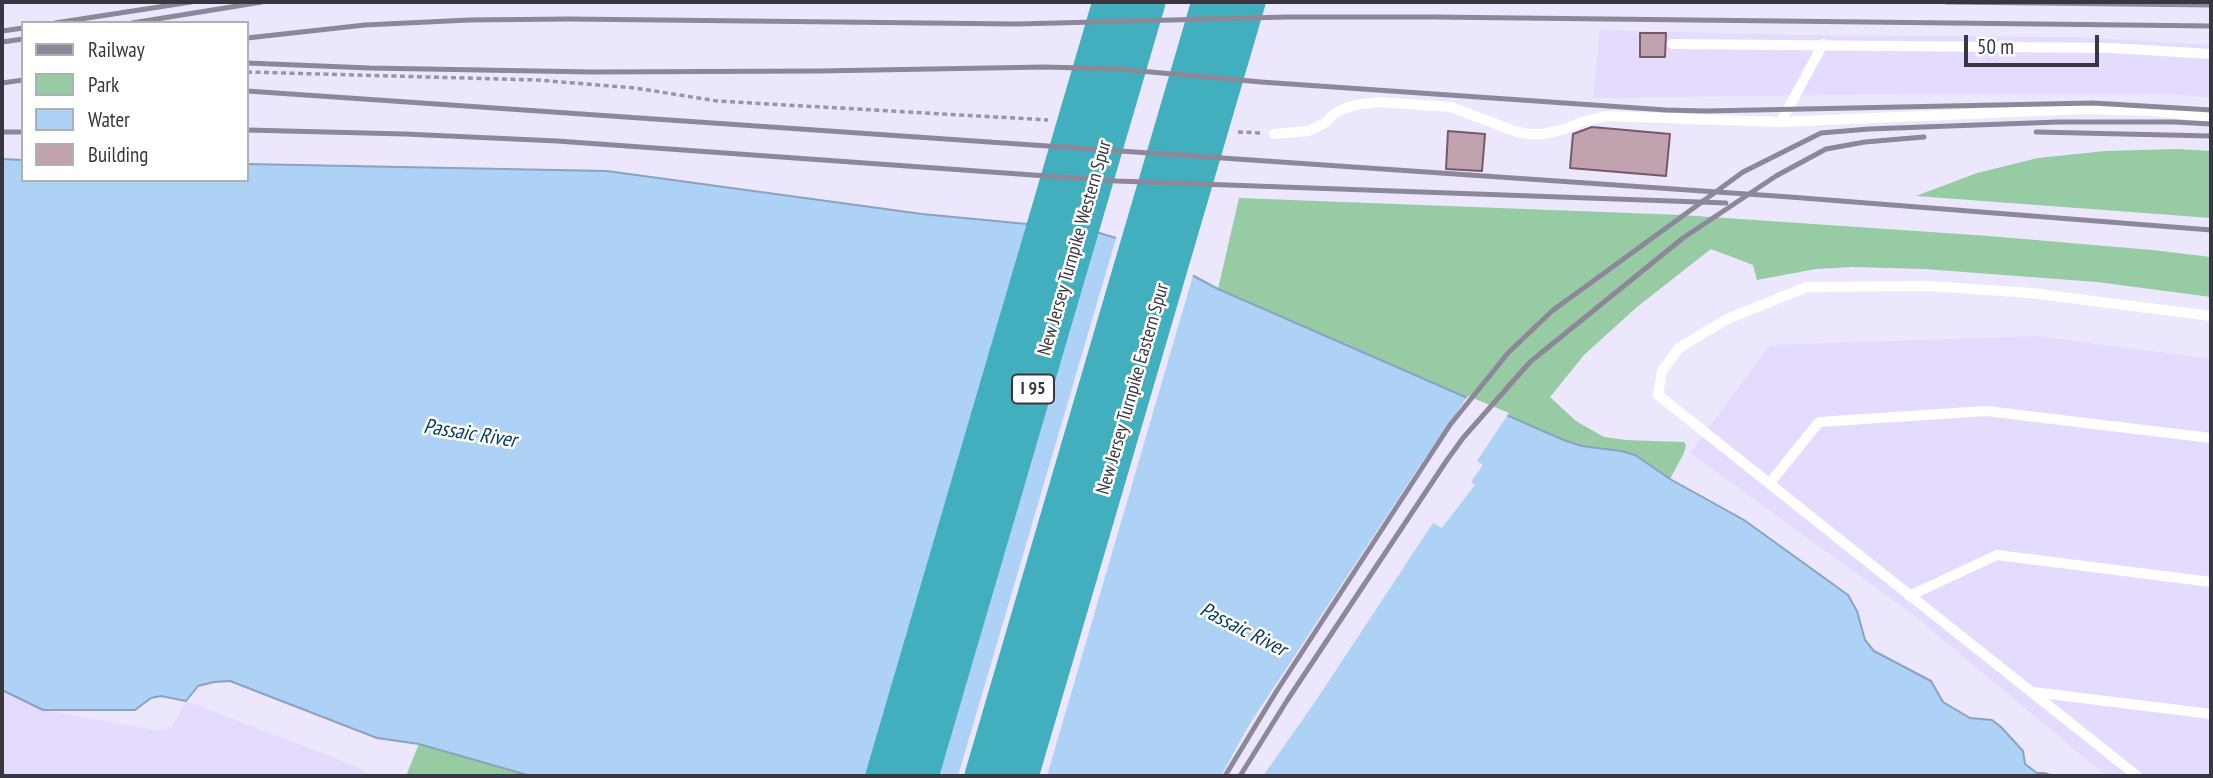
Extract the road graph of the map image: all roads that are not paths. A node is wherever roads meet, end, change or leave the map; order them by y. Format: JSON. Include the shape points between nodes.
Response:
{"nodes":[{"id":1,"x":1111,"y":2,"type":"edge"},
{"id":2,"x":1147,"y":2,"type":"edge"},
{"id":3,"x":1210,"y":2,"type":"edge"},
{"id":4,"x":1247,"y":2,"type":"edge"},
{"id":5,"x":1672,"y":44,"type":"dead end"},
{"id":6,"x":1823,"y":44,"type":"junction"},
{"id":7,"x":2211,"y":54,"type":"edge"},
{"id":8,"x":2211,"y":117,"type":"edge"},
{"id":9,"x":1781,"y":122,"type":"junction"},
{"id":10,"x":1274,"y":134,"type":"road end"},
{"id":11,"x":2211,"y":316,"type":"edge"},
{"id":12,"x":2211,"y":438,"type":"edge"},
{"id":13,"x":1769,"y":484,"type":"junction"},
{"id":14,"x":2211,"y":582,"type":"edge"},
{"id":15,"x":1909,"y":596,"type":"junction"},
{"id":16,"x":2033,"y":692,"type":"junction"},
{"id":17,"x":2211,"y":714,"type":"edge"},
{"id":18,"x":884,"y":776,"type":"edge"},
{"id":19,"x":920,"y":776,"type":"edge"},
{"id":20,"x":983,"y":776,"type":"edge"},
{"id":21,"x":1020,"y":776,"type":"edge"},
{"id":22,"x":2137,"y":776,"type":"edge"}],
"edges":[{"from":1,"to":18,"type":"highway","name":"New Jersey Turnpike Western Spur","number":"I 95"},
{"from":2,"to":19,"type":"highway","name":"New Jersey Turnpike Western Spur","number":"I 95"},
{"from":3,"to":20,"type":"highway","name":"New Jersey Turnpike Eastern Spur"},
{"from":4,"to":21,"type":"highway","name":"New Jersey Turnpike Eastern Spur"},
{"from":5,"to":6,"type":"lane"},
{"from":6,"to":7,"type":"lane","via":[[2097,47]]},
{"from":6,"to":9,"type":"lane"},
{"from":8,"to":9,"type":"lane","via":[[2086,109]]},
{"from":9,"to":10,"type":"lane","via":[[1606,116],[1554,132],[1529,134],[1451,107],[1378,102],[1344,108],[1308,131]]},
{"from":11,"to":13,"type":"lane","via":[[2031,293],[1928,286],[1807,287],[1727,319],[1679,348],[1662,371],[1658,395]]},
{"from":12,"to":13,"type":"lane","via":[[1986,411],[1819,422]]},
{"from":13,"to":15,"type":"lane"},
{"from":14,"to":15,"type":"lane","via":[[1997,555]]},
{"from":15,"to":16,"type":"lane"},
{"from":16,"to":17,"type":"lane"},
{"from":16,"to":22,"type":"lane"}]}
